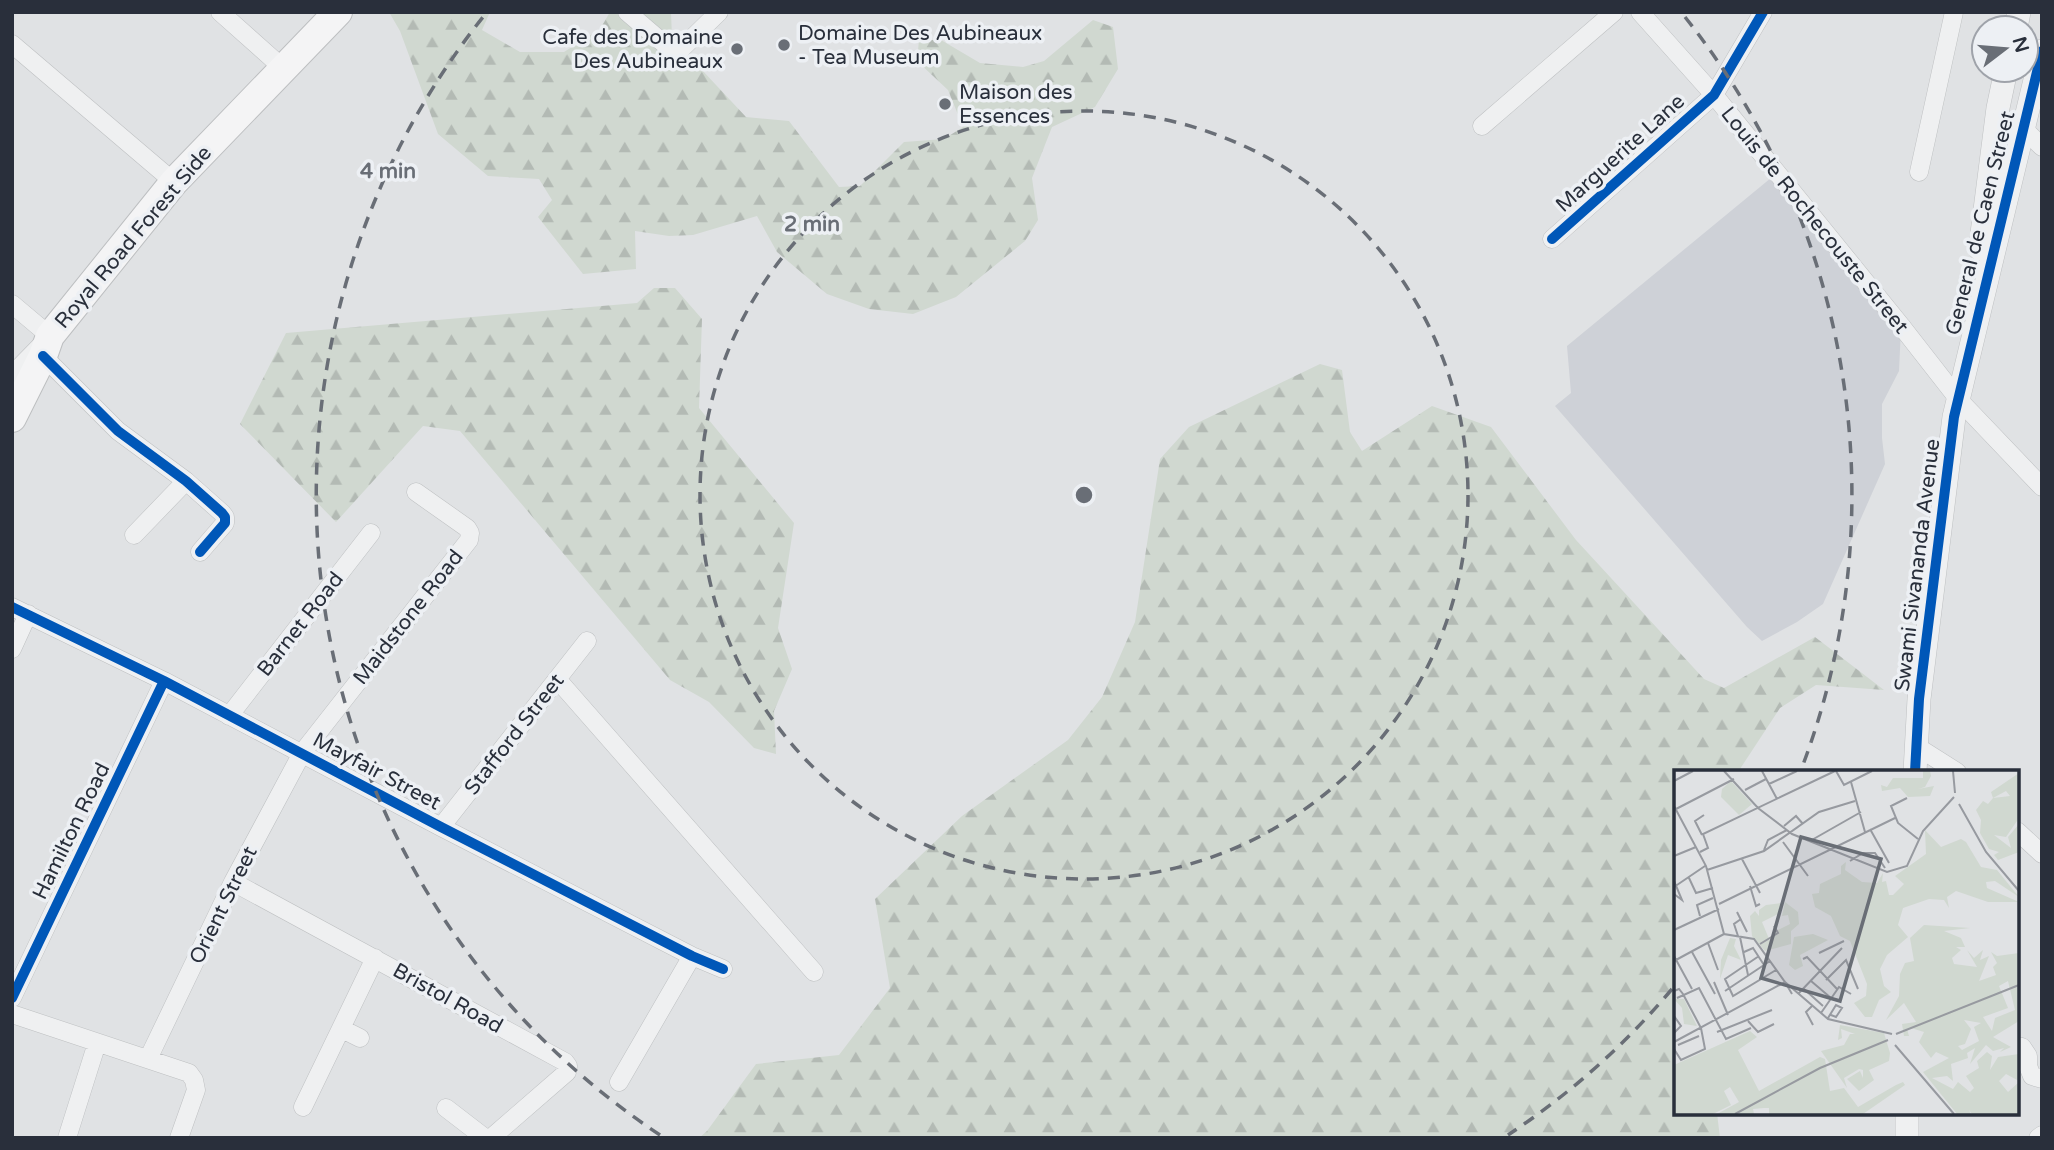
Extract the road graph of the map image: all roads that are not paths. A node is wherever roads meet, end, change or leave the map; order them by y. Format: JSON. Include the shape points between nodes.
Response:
{"nodes":[{"id":1,"x":220,"y":12,"type":"edge"},
{"id":2,"x":338,"y":12,"type":"edge"},
{"id":3,"x":627,"y":12,"type":"edge"},
{"id":4,"x":719,"y":12,"type":"edge"},
{"id":5,"x":1614,"y":12,"type":"edge"},
{"id":6,"x":1640,"y":12,"type":"edge"},
{"id":7,"x":1763,"y":12,"type":"edge"},
{"id":8,"x":1954,"y":12,"type":"edge"},
{"id":9,"x":12,"y":44,"type":"edge"},
{"id":10,"x":2042,"y":51,"type":"edge"},
{"id":11,"x":284,"y":69,"type":"junction"},
{"id":12,"x":2003,"y":84,"type":"edge"},
{"id":13,"x":1714,"y":95,"type":"junction"},
{"id":14,"x":1482,"y":125,"type":"dead end"},
{"id":15,"x":2023,"y":128,"type":"junction"},
{"id":16,"x":2042,"y":147,"type":"edge"},
{"id":17,"x":1919,"y":173,"type":"dead end"},
{"id":18,"x":173,"y":182,"type":"junction"},
{"id":19,"x":1552,"y":239,"type":"dead end"},
{"id":20,"x":12,"y":304,"type":"edge"},
{"id":21,"x":46,"y":346,"type":"junction"},
{"id":22,"x":1966,"y":363,"type":"junction"},
{"id":23,"x":12,"y":375,"type":"edge"},
{"id":24,"x":1959,"y":400,"type":"junction"},
{"id":25,"x":12,"y":418,"type":"edge"},
{"id":26,"x":186,"y":481,"type":"junction"},
{"id":27,"x":2042,"y":487,"type":"edge"},
{"id":28,"x":416,"y":492,"type":"dead end"},
{"id":29,"x":371,"y":533,"type":"dead end"},
{"id":30,"x":134,"y":535,"type":"dead end"},
{"id":31,"x":200,"y":552,"type":"dead end"},
{"id":32,"x":20,"y":610,"type":"edge"},
{"id":33,"x":587,"y":640,"type":"dead end"},
{"id":34,"x":12,"y":649,"type":"edge"},
{"id":35,"x":557,"y":679,"type":"junction"},
{"id":36,"x":164,"y":681,"type":"junction"},
{"id":37,"x":229,"y":716,"type":"junction"},
{"id":38,"x":1916,"y":746,"type":"junction"},
{"id":39,"x":302,"y":753,"type":"junction"},
{"id":40,"x":1915,"y":770,"type":"edge"},
{"id":41,"x":1953,"y":770,"type":"edge"},
{"id":42,"x":440,"y":827,"type":"junction"},
{"id":43,"x":2019,"y":833,"type":"edge"},
{"id":44,"x":2042,"y":854,"type":"edge"},
{"id":45,"x":233,"y":882,"type":"junction"},
{"id":46,"x":692,"y":956,"type":"junction"},
{"id":47,"x":375,"y":958,"type":"junction"},
{"id":48,"x":723,"y":969,"type":"dead end"},
{"id":49,"x":814,"y":972,"type":"dead end"},
{"id":50,"x":12,"y":998,"type":"edge"},
{"id":51,"x":12,"y":1014,"type":"edge"},
{"id":52,"x":342,"y":1028,"type":"junction"},
{"id":53,"x":360,"y":1038,"type":"dead end"},
{"id":54,"x":97,"y":1042,"type":"junction"},
{"id":55,"x":2019,"y":1046,"type":"edge"},
{"id":56,"x":148,"y":1059,"type":"junction"},
{"id":57,"x":2042,"y":1079,"type":"edge"},
{"id":58,"x":619,"y":1082,"type":"dead end"},
{"id":59,"x":303,"y":1107,"type":"dead end"},
{"id":60,"x":446,"y":1108,"type":"dead end"},
{"id":61,"x":1907,"y":1115,"type":"edge"},
{"id":62,"x":67,"y":1138,"type":"edge"},
{"id":63,"x":179,"y":1138,"type":"edge"},
{"id":64,"x":485,"y":1138,"type":"edge"},
{"id":65,"x":491,"y":1138,"type":"edge"},
{"id":66,"x":1907,"y":1138,"type":"edge"}],
"edges":[{"from":1,"to":11,"type":"street"},
{"from":2,"to":11,"type":"main road","name":"Royal Road Forest Side"},
{"from":3,"to":4,"type":"street","via":[[676,54]]},
{"from":5,"to":14,"type":"street"},
{"from":6,"to":13,"type":"street","name":"Louis de Rochecouste Street"},
{"from":7,"to":13,"type":"street","name":"Marguerite Lane"},
{"from":8,"to":17,"type":"street"},
{"from":9,"to":18,"type":"street"},
{"from":10,"to":15,"type":"street","name":"General de Caen Street"},
{"from":11,"to":18,"type":"main road","name":"Royal Road Forest Side"},
{"from":12,"to":22,"type":"street","name":"General de Caen Street"},
{"from":13,"to":19,"type":"street","name":"Marguerite Lane"},
{"from":13,"to":24,"type":"street","name":"Louis de Rochecouste Street"},
{"from":15,"to":16,"type":"street"},
{"from":15,"to":22,"type":"street","name":"General de Caen Street"},
{"from":18,"to":21,"type":"main road","name":"Royal Road Forest Side"},
{"from":20,"to":21,"type":"street"},
{"from":21,"to":23,"type":"street"},
{"from":21,"to":25,"type":"main road","name":"Royal Road Forest Side"},
{"from":21,"to":26,"type":"street","via":[[118,431]]},
{"from":22,"to":24,"type":"street","name":"Swami Sivananda Avenue"},
{"from":24,"to":27,"type":"street","name":"Louis de Rochecouste Street"},
{"from":24,"to":38,"type":"street","name":"Swami Sivananda Avenue"},
{"from":26,"to":30,"type":"street"},
{"from":26,"to":31,"type":"street","via":[[225,517]]},
{"from":28,"to":39,"type":"street","name":"Maidstone Road","via":[[467,528],[469,540]]},
{"from":29,"to":37,"type":"street","name":"Barnet Road"},
{"from":32,"to":34,"type":"street"},
{"from":32,"to":36,"type":"street","name":"Mayfair Street"},
{"from":33,"to":35,"type":"street","name":"Stafford Street"},
{"from":35,"to":42,"type":"street","name":"Stafford Street"},
{"from":35,"to":49,"type":"street"},
{"from":36,"to":37,"type":"street","name":"Mayfair Street"},
{"from":36,"to":50,"type":"street","name":"Hamilton Road"},
{"from":37,"to":39,"type":"street","name":"Mayfair Street"},
{"from":38,"to":40,"type":"street","name":"Swami Sivananda Avenue"},
{"from":38,"to":41,"type":"street"},
{"from":39,"to":42,"type":"street","name":"Mayfair Street"},
{"from":39,"to":45,"type":"street","name":"Orient Street"},
{"from":42,"to":46,"type":"street","name":"Mayfair Street"},
{"from":43,"to":44,"type":"street"},
{"from":45,"to":47,"type":"street","name":"Bristol Road"},
{"from":45,"to":56,"type":"street","name":"Orient Street"},
{"from":46,"to":48,"type":"street","name":"Mayfair Street"},
{"from":46,"to":58,"type":"street"},
{"from":47,"to":52,"type":"street"},
{"from":47,"to":65,"type":"street","name":"Bristol Road","via":[[568,1066],[567,1072]]},
{"from":51,"to":54,"type":"street"},
{"from":52,"to":53,"type":"street"},
{"from":52,"to":59,"type":"street"},
{"from":54,"to":56,"type":"street"},
{"from":54,"to":62,"type":"street"},
{"from":55,"to":57,"type":"street","via":[[2028,1056],[2032,1076]]},
{"from":56,"to":63,"type":"street","via":[[189,1073],[194,1080],[196,1090]]},
{"from":60,"to":64,"type":"street"},
{"from":61,"to":66,"type":"street"}]}
